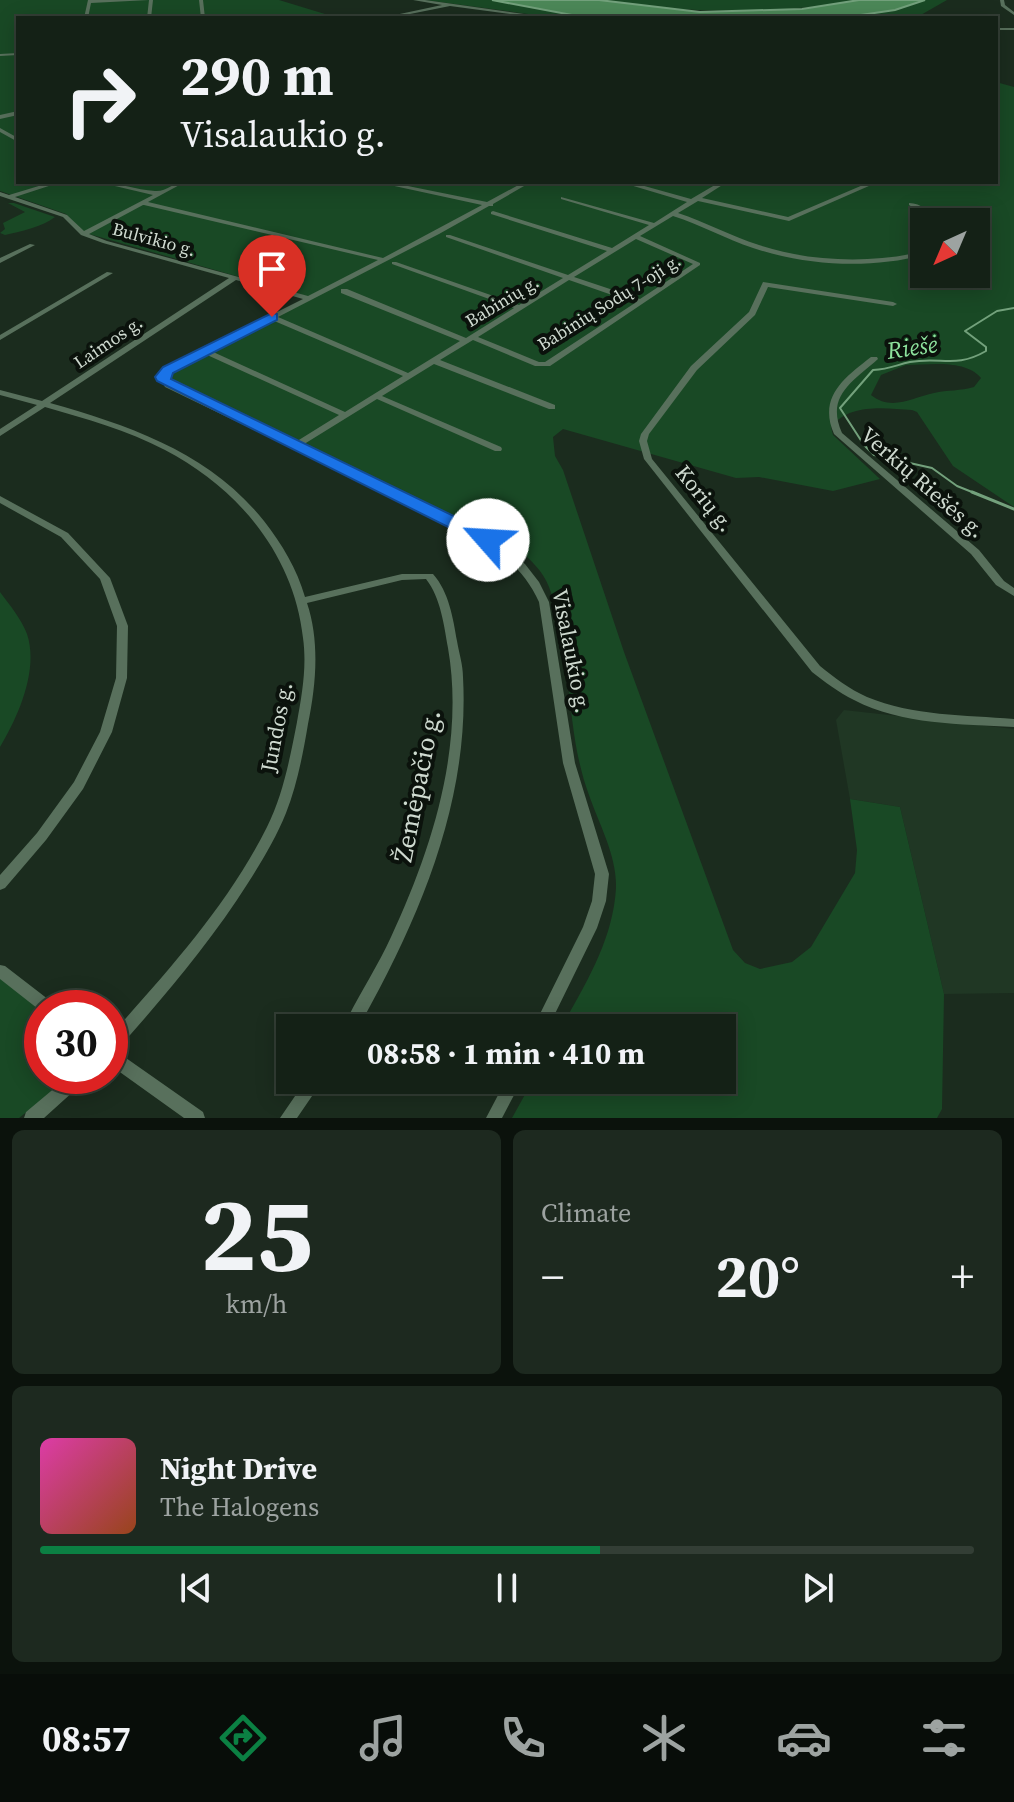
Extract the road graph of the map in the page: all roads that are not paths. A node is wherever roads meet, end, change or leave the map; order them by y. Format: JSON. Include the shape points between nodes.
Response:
{"nodes":[{"id":1,"x":149,"y":0,"type":"edge"},
{"id":2,"x":415,"y":0,"type":"edge"},
{"id":3,"x":1002,"y":0,"type":"edge"},
{"id":4,"x":90,"y":1,"type":"edge"},
{"id":5,"x":450,"y":4,"type":"junction"},
{"id":6,"x":1014,"y":14,"type":"edge"},
{"id":7,"x":393,"y":16,"type":"edge"},
{"id":8,"x":537,"y":16,"type":"edge"},
{"id":9,"x":51,"y":184,"type":"edge"},
{"id":10,"x":111,"y":184,"type":"edge"},
{"id":11,"x":178,"y":184,"type":"edge"},
{"id":12,"x":387,"y":184,"type":"edge"},
{"id":13,"x":525,"y":184,"type":"edge"},
{"id":14,"x":631,"y":184,"type":"edge"},
{"id":15,"x":721,"y":184,"type":"edge"},
{"id":16,"x":870,"y":184,"type":"edge"},
{"id":17,"x":0,"y":194,"type":"edge"},
{"id":18,"x":160,"y":194,"type":"junction"},
{"id":19,"x":9,"y":197,"type":"junction"},
{"id":20,"x":563,"y":198,"type":"dead end"},
{"id":21,"x":0,"y":200,"type":"edge"},
{"id":22,"x":695,"y":200,"type":"junction"},
{"id":23,"x":144,"y":203,"type":"junction"},
{"id":24,"x":911,"y":204,"type":"dead end"},
{"id":25,"x":918,"y":208,"type":"edge"},
{"id":26,"x":492,"y":209,"type":"junction"},
{"id":27,"x":674,"y":214,"type":"junction"},
{"id":28,"x":655,"y":225,"type":"junction"},
{"id":29,"x":83,"y":234,"type":"junction"},
{"id":30,"x":448,"y":236,"type":"dead end"},
{"id":31,"x":636,"y":237,"type":"junction"},
{"id":32,"x":32,"y":245,"type":"dead end"},
{"id":33,"x":614,"y":251,"type":"junction"},
{"id":34,"x":910,"y":256,"type":"edge"},
{"id":35,"x":0,"y":261,"type":"edge"},
{"id":36,"x":390,"y":261,"type":"junction"},
{"id":37,"x":109,"y":273,"type":"dead end"},
{"id":38,"x":234,"y":278,"type":"junction"},
{"id":39,"x":570,"y":278,"type":"junction"},
{"id":40,"x":344,"y":291,"type":"dead end"},
{"id":41,"x":309,"y":298,"type":"junction"},
{"id":42,"x":640,"y":302,"type":"junction"},
{"id":43,"x":893,"y":304,"type":"dead end"},
{"id":44,"x":520,"y":308,"type":"junction"},
{"id":45,"x":272,"y":317,"type":"junction"},
{"id":46,"x":0,"y":338,"type":"edge"},
{"id":47,"x":469,"y":339,"type":"junction"},
{"id":48,"x":204,"y":351,"type":"junction"},
{"id":49,"x":874,"y":359,"type":"dead end"},
{"id":50,"x":435,"y":361,"type":"junction"},
{"id":51,"x":409,"y":376,"type":"junction"},
{"id":52,"x":0,"y":392,"type":"edge"},
{"id":53,"x":376,"y":396,"type":"junction"},
{"id":54,"x":43,"y":405,"type":"junction"},
{"id":55,"x":552,"y":407,"type":"dead end"},
{"id":56,"x":345,"y":415,"type":"junction"},
{"id":57,"x":0,"y":433,"type":"edge"},
{"id":58,"x":295,"y":446,"type":"junction"},
{"id":59,"x":498,"y":449,"type":"dead end"},
{"id":60,"x":0,"y":499,"type":"edge"},
{"id":61,"x":1014,"y":593,"type":"edge"},
{"id":62,"x":302,"y":601,"type":"junction"},
{"id":63,"x":1014,"y":723,"type":"edge"},
{"id":64,"x":0,"y":884,"type":"edge"},
{"id":65,"x":0,"y":971,"type":"edge"},
{"id":66,"x":25,"y":990,"type":"edge"},
{"id":67,"x":359,"y":1014,"type":"edge"},
{"id":68,"x":547,"y":1014,"type":"edge"},
{"id":69,"x":128,"y":1026,"type":"edge"},
{"id":70,"x":128,"y":1069,"type":"edge"},
{"id":71,"x":59,"y":1094,"type":"edge"},
{"id":72,"x":305,"y":1094,"type":"edge"},
{"id":73,"x":507,"y":1094,"type":"edge"},
{"id":74,"x":32,"y":1118,"type":"edge"},
{"id":75,"x":197,"y":1118,"type":"edge"},
{"id":76,"x":288,"y":1118,"type":"edge"},
{"id":77,"x":494,"y":1118,"type":"edge"}],
"edges":[{"from":1,"to":4,"type":"street"},
{"from":2,"to":5,"type":"street"},
{"from":3,"to":6,"type":"street"},
{"from":5,"to":7,"type":"street"},
{"from":5,"to":8,"type":"street"},
{"from":9,"to":19,"type":"street"},
{"from":10,"to":18,"type":"street"},
{"from":11,"to":18,"type":"street"},
{"from":12,"to":26,"type":"street"},
{"from":13,"to":26,"type":"street","name":"Visalaukio g."},
{"from":14,"to":22,"type":"street"},
{"from":15,"to":22,"type":"street","name":"Babinių g."},
{"from":16,"to":22,"type":"street","via":[[789,219]]},
{"from":17,"to":19,"type":"street","name":"Bulvikio g."},
{"from":18,"to":23,"type":"street"},
{"from":19,"to":21,"type":"street"},
{"from":19,"to":29,"type":"street","name":"Bulvikio g.","via":[[65,216]]},
{"from":20,"to":28,"type":"street"},
{"from":22,"to":27,"type":"street","name":"Babinių g."},
{"from":23,"to":29,"type":"street"},
{"from":23,"to":36,"type":"street"},
{"from":24,"to":25,"type":"street"},
{"from":26,"to":33,"type":"street"},
{"from":26,"to":36,"type":"street","name":"Visalaukio g."},
{"from":27,"to":28,"type":"street","name":"Babinių g."},
{"from":27,"to":34,"type":"street","via":[[771,251],[862,262]]},
{"from":28,"to":31,"type":"street","name":"Babinių g."},
{"from":29,"to":38,"type":"street","name":"Bulvikio g."},
{"from":30,"to":39,"type":"street"},
{"from":31,"to":33,"type":"street","name":"Babinių g."},
{"from":31,"to":42,"type":"street","name":"Babinių Sodų 7-oji g.","via":[[699,262]]},
{"from":32,"to":35,"type":"street"},
{"from":33,"to":39,"type":"street","name":"Babinių g."},
{"from":36,"to":41,"type":"street","name":"Visalaukio g."},
{"from":36,"to":44,"type":"street"},
{"from":37,"to":46,"type":"street"},
{"from":38,"to":41,"type":"street","name":"Bulvikio g."},
{"from":38,"to":54,"type":"street","name":"Laimos g."},
{"from":39,"to":42,"type":"street"},
{"from":39,"to":44,"type":"street","name":"Babinių g."},
{"from":40,"to":47,"type":"street"},
{"from":41,"to":45,"type":"street","name":"Visalaukio g."},
{"from":42,"to":47,"type":"street","name":"Babinių Sodų 7-oji g.","via":[[547,364]]},
{"from":43,"to":63,"type":"street","name":"Korių g.","via":[[766,284],[752,313],[694,368],[645,434],[648,459],[832,684],[895,713]]},
{"from":44,"to":47,"type":"street","name":"Babinių g."},
{"from":45,"to":48,"type":"street","name":"Visalaukio g."},
{"from":45,"to":51,"type":"street"},
{"from":47,"to":50,"type":"street","name":"Babinių g."},
{"from":48,"to":56,"type":"street"},
{"from":48,"to":58,"type":"street","name":"Visalaukio g.","via":[[168,370],[164,381]]},
{"from":49,"to":61,"type":"street","name":"Verkių Riešės g.","via":[[838,391],[832,420],[838,434],[975,552]]},
{"from":50,"to":51,"type":"street","name":"Babinių g."},
{"from":50,"to":55,"type":"street"},
{"from":51,"to":53,"type":"street","name":"Babinių g."},
{"from":52,"to":54,"type":"street","name":"Jundos g."},
{"from":53,"to":56,"type":"street","name":"Babinių g."},
{"from":53,"to":59,"type":"street"},
{"from":54,"to":57,"type":"street","name":"Laimos g."},
{"from":54,"to":62,"type":"street","name":"Jundos g.","via":[[157,443],[209,473],[269,532]]},
{"from":56,"to":58,"type":"street","name":"Babinių g."},
{"from":58,"to":68,"type":"street","name":"Visalaukio g.","via":[[488,540],[538,585],[569,763],[602,874],[590,928]]},
{"from":60,"to":64,"type":"street","via":[[42,518],[88,554],[119,610],[125,644],[117,701],[100,750],[48,833]]},
{"from":62,"to":67,"type":"street","name":"Žemėpačio g.","via":[[402,577],[429,576],[437,584],[453,640],[454,744],[438,832],[410,914]]},
{"from":62,"to":69,"type":"street","name":"Jundos g.","via":[[309,639],[308,700],[271,831],[215,922]]},
{"from":65,"to":66,"type":"street"},
{"from":70,"to":75,"type":"street"},
{"from":71,"to":74,"type":"street"},
{"from":72,"to":76,"type":"street"},
{"from":73,"to":77,"type":"street"}]}
